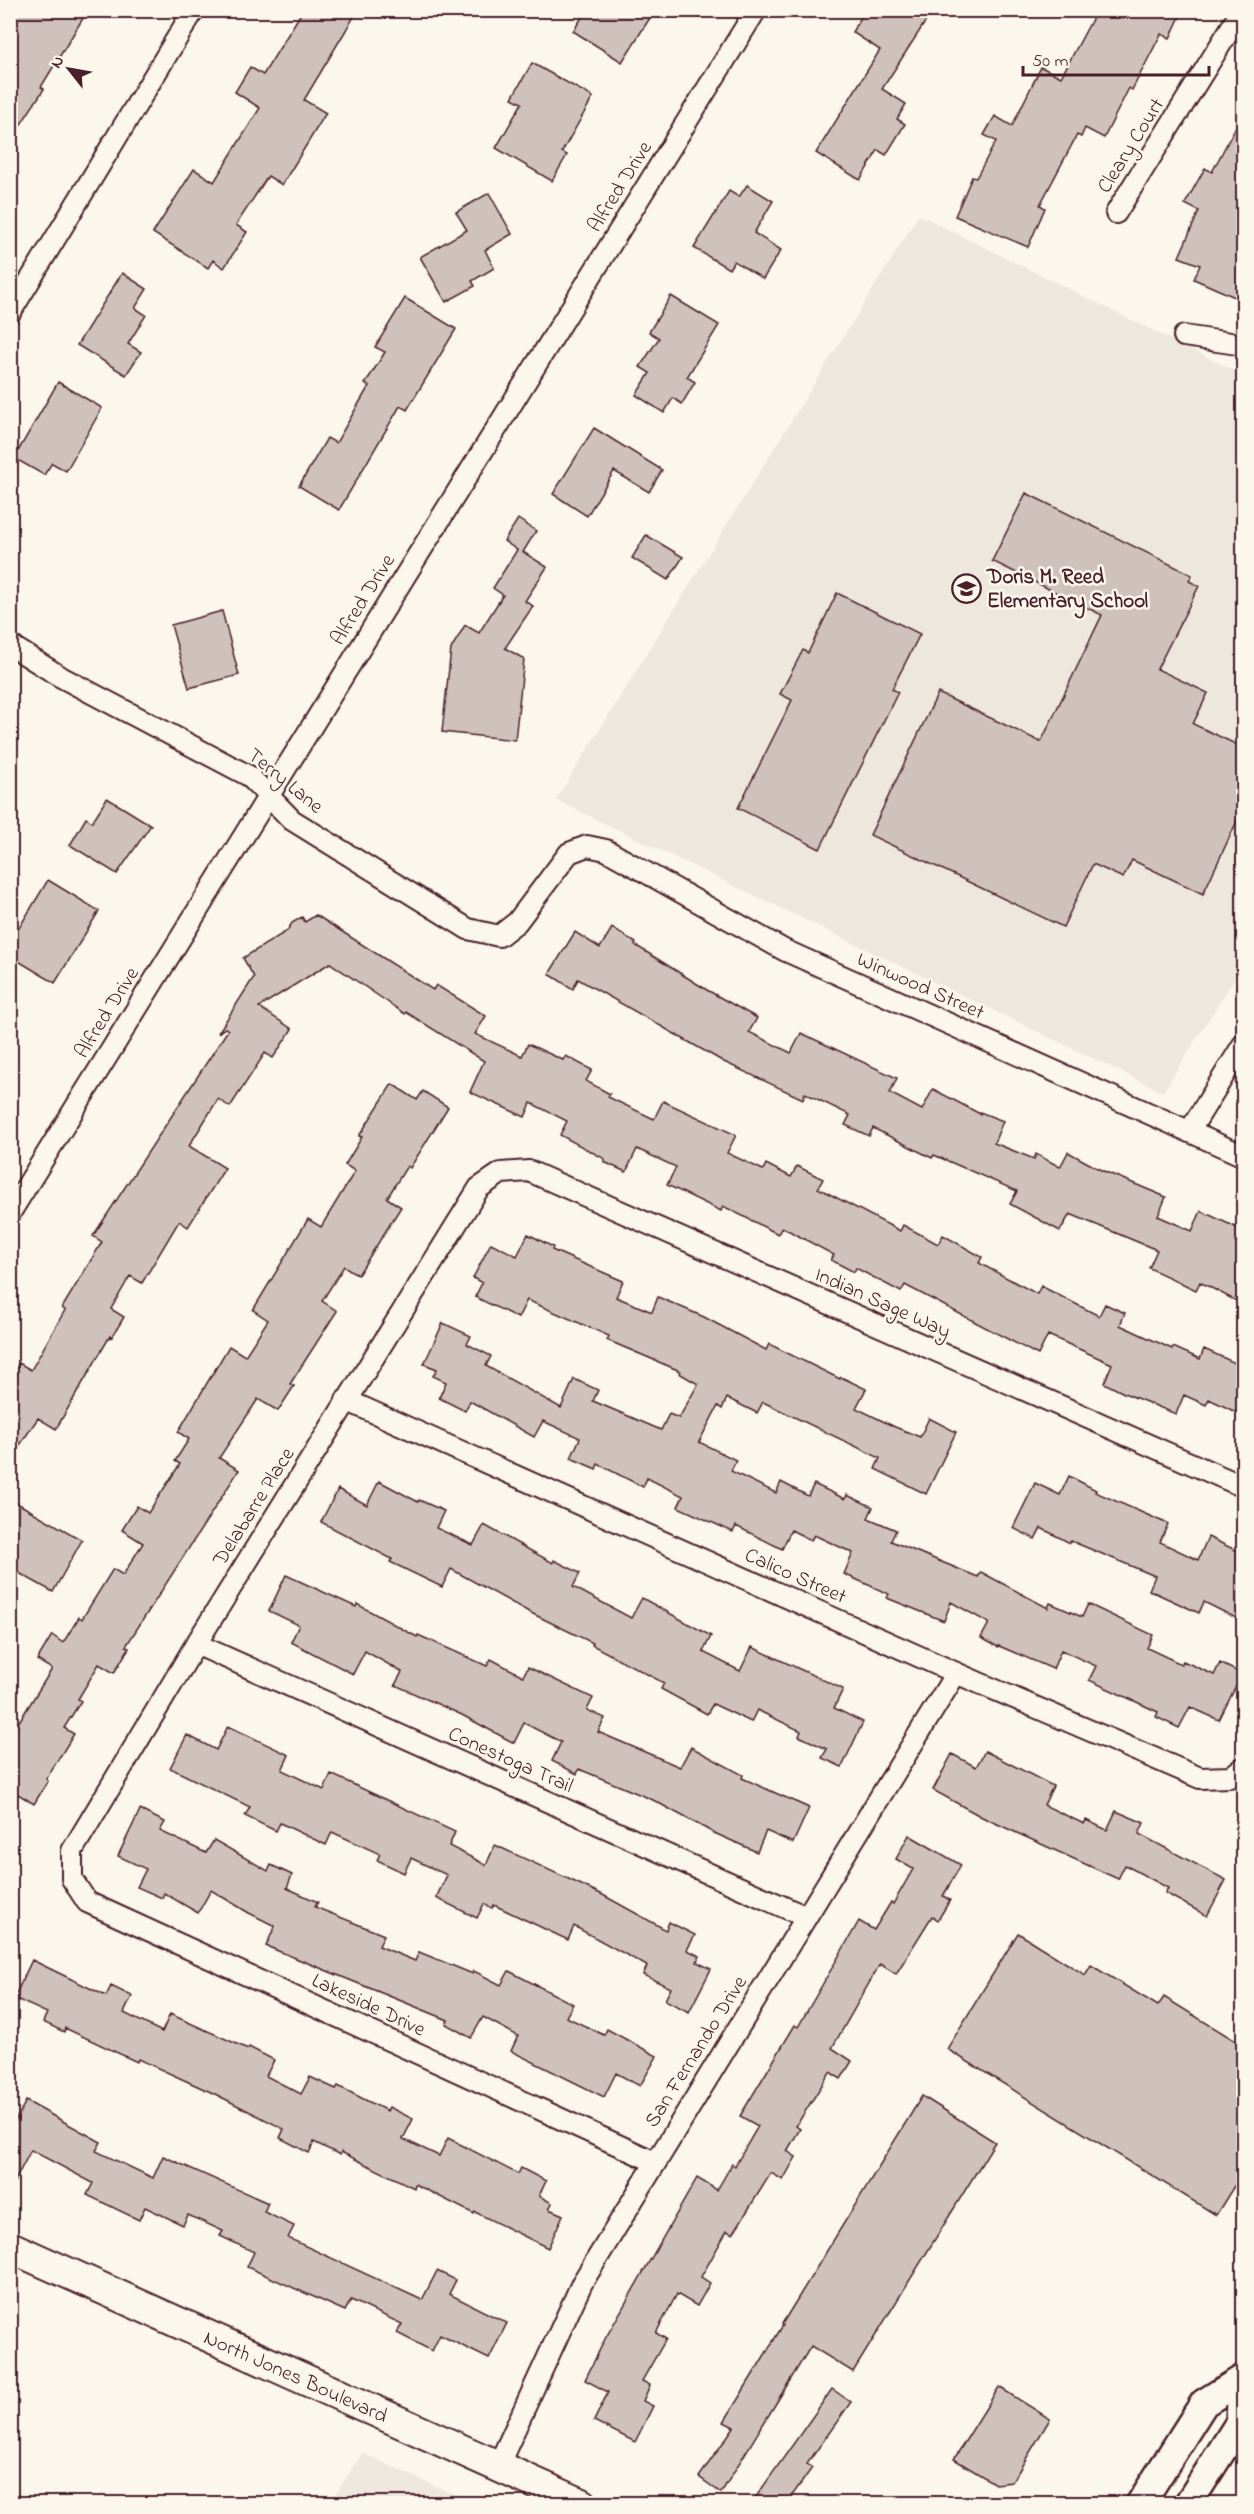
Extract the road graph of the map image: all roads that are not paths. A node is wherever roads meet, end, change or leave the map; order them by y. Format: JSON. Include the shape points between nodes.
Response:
{"nodes":[{"id":1,"x":195,"y":10,"type":"edge"},
{"id":2,"x":756,"y":10,"type":"edge"},
{"id":3,"x":1242,"y":10,"type":"edge"},
{"id":4,"x":1116,"y":213,"type":"dead end"},
{"id":5,"x":10,"y":313,"type":"edge"},
{"id":6,"x":1184,"y":336,"type":"dead end"},
{"id":7,"x":1244,"y":345,"type":"edge"},
{"id":8,"x":10,"y":645,"type":"edge"},
{"id":9,"x":268,"y":795,"type":"junction"},
{"id":10,"x":586,"y":846,"type":"joint"},
{"id":11,"x":1244,"y":1044,"type":"edge"},
{"id":12,"x":1189,"y":1132,"type":"junction"},
{"id":13,"x":1244,"y":1156,"type":"edge"},
{"id":14,"x":501,"y":1173,"type":"joint"},
{"id":15,"x":10,"y":1213,"type":"edge"},
{"id":16,"x":346,"y":1400,"type":"junction"},
{"id":17,"x":1244,"y":1487,"type":"edge"},
{"id":18,"x":196,"y":1644,"type":"junction"},
{"id":19,"x":956,"y":1672,"type":"junction"},
{"id":20,"x":1237,"y":1772,"type":"edge"},
{"id":21,"x":72,"y":1879,"type":"joint"},
{"id":22,"x":806,"y":1917,"type":"junction"},
{"id":23,"x":655,"y":2162,"type":"junction"},
{"id":24,"x":10,"y":2247,"type":"edge"},
{"id":25,"x":1243,"y":2379,"type":"edge"},
{"id":26,"x":498,"y":2466,"type":"junction"},
{"id":27,"x":582,"y":2504,"type":"edge"},
{"id":28,"x":1140,"y":2504,"type":"edge"},
{"id":29,"x":1188,"y":2504,"type":"edge"}],
"edges":[{"from":1,"to":5,"type":"street"},
{"from":2,"to":9,"type":"street","name":"Alfred Drive"},
{"from":3,"to":4,"type":"street","name":"Cleary Court"},
{"from":6,"to":7,"type":"street"},
{"from":8,"to":9,"type":"street","name":"Terry Lane","via":[[61,677],[249,776]]},
{"from":9,"to":10,"type":"street","name":"Terry Lane","via":[[292,820],[468,929],[499,936],[517,922],[569,853]]},
{"from":9,"to":15,"type":"street","name":"Alfred Drive"},
{"from":10,"to":12,"type":"street","name":"Winwood Street","via":[[606,850],[784,950]]},
{"from":11,"to":12,"type":"street"},
{"from":12,"to":13,"type":"street","name":"Winwood Street"},
{"from":14,"to":16,"type":"street","name":"Delabarre Place","via":[[479,1188]]},
{"from":14,"to":17,"type":"street","name":"Indian Sage Way","via":[[529,1171]]},
{"from":16,"to":18,"type":"street","name":"Delabarre Place"},
{"from":16,"to":19,"type":"street","name":"Calico Street"},
{"from":18,"to":21,"type":"street","name":"Delabarre Place","via":[[72,1851]]},
{"from":18,"to":22,"type":"street","name":"Conestoga Trail"},
{"from":19,"to":20,"type":"street","name":"Calico Street","via":[[1200,1778]]},
{"from":19,"to":22,"type":"street","name":"San Fernando Drive"},
{"from":21,"to":23,"type":"street","name":"Lakeside Drive","via":[[87,1902]]},
{"from":22,"to":23,"type":"street","name":"San Fernando Drive"},
{"from":23,"to":26,"type":"street","name":"San Fernando Drive","via":[[582,2283]]},
{"from":24,"to":26,"type":"main road","name":"North Jones Boulevard"},
{"from":25,"to":28,"type":"main road","via":[[1204,2403]]},
{"from":25,"to":29,"type":"main road","via":[[1240,2422]]},
{"from":26,"to":27,"type":"main road","name":"North Jones Boulevard"}]}
